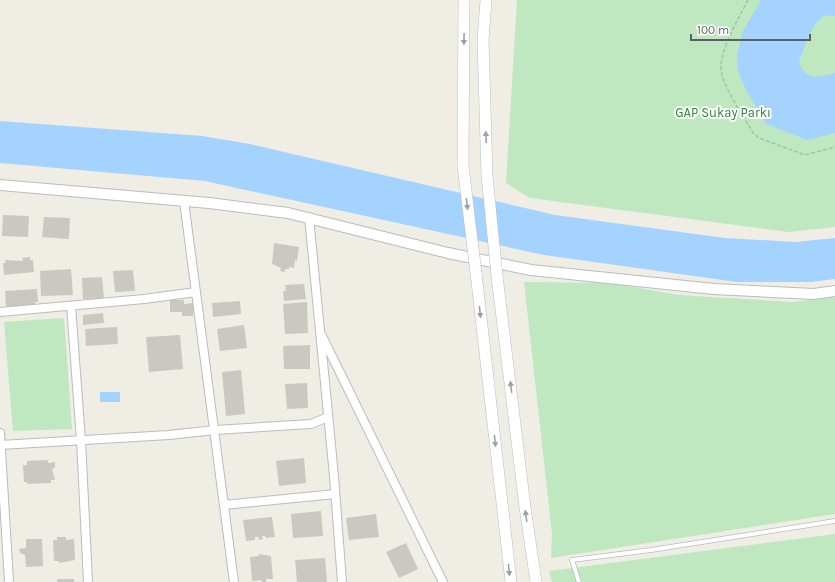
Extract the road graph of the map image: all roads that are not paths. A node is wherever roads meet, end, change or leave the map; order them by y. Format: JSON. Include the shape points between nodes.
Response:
{"nodes":[{"id":1,"x":464,"y":0,"type":"edge"},
{"id":2,"x":486,"y":0,"type":"edge"},
{"id":3,"x":0,"y":185,"type":"edge"},
{"id":4,"x":184,"y":201,"type":"junction"},
{"id":5,"x":309,"y":217,"type":"junction"},
{"id":6,"x":835,"y":291,"type":"edge"},
{"id":7,"x":196,"y":292,"type":"junction"},
{"id":8,"x":71,"y":306,"type":"junction"},
{"id":9,"x":0,"y":312,"type":"edge"},
{"id":10,"x":320,"y":332,"type":"junction"},
{"id":11,"x":328,"y":417,"type":"junction"},
{"id":12,"x":215,"y":430,"type":"junction"},
{"id":13,"x":0,"y":433,"type":"edge"},
{"id":14,"x":81,"y":440,"type":"junction"},
{"id":15,"x":0,"y":445,"type":"edge"},
{"id":16,"x":335,"y":494,"type":"junction"},
{"id":17,"x":224,"y":505,"type":"junction"},
{"id":18,"x":2,"y":512,"type":"edge"},
{"id":19,"x":835,"y":521,"type":"edge"},
{"id":20,"x":9,"y":582,"type":"edge"},
{"id":21,"x":88,"y":582,"type":"edge"},
{"id":22,"x":234,"y":582,"type":"edge"},
{"id":23,"x":342,"y":582,"type":"edge"},
{"id":24,"x":443,"y":582,"type":"edge"},
{"id":25,"x":511,"y":582,"type":"edge"},
{"id":26,"x":536,"y":582,"type":"edge"},
{"id":27,"x":579,"y":582,"type":"edge"}],
"edges":[{"from":1,"to":25,"type":"main road","one_way":true,"bridge":true,"via":[[463,166]]},
{"from":26,"to":2,"type":"main road","one_way":true,"bridge":true,"via":[[525,508],[487,176],[484,40]]},
{"from":3,"to":4,"type":"street"},
{"from":4,"to":5,"type":"street","via":[[288,212]]},
{"from":4,"to":7,"type":"street"},
{"from":5,"to":6,"type":"street","via":[[448,253],[531,270],[714,288],[814,294]]},
{"from":5,"to":10,"type":"street"},
{"from":7,"to":8,"type":"street"},
{"from":7,"to":12,"type":"street"},
{"from":8,"to":9,"type":"street"},
{"from":8,"to":14,"type":"street"},
{"from":10,"to":11,"type":"street"},
{"from":10,"to":24,"type":"street"},
{"from":11,"to":12,"type":"street","via":[[311,424]]},
{"from":11,"to":16,"type":"street"},
{"from":12,"to":14,"type":"street"},
{"from":12,"to":17,"type":"street"},
{"from":13,"to":15,"type":"street"},
{"from":14,"to":15,"type":"street"},
{"from":14,"to":21,"type":"street"},
{"from":15,"to":18,"type":"street"},
{"from":16,"to":17,"type":"street"},
{"from":16,"to":23,"type":"street"},
{"from":17,"to":22,"type":"street"},
{"from":18,"to":20,"type":"street"},
{"from":19,"to":27,"type":"lane","via":[[572,560]]}]}
